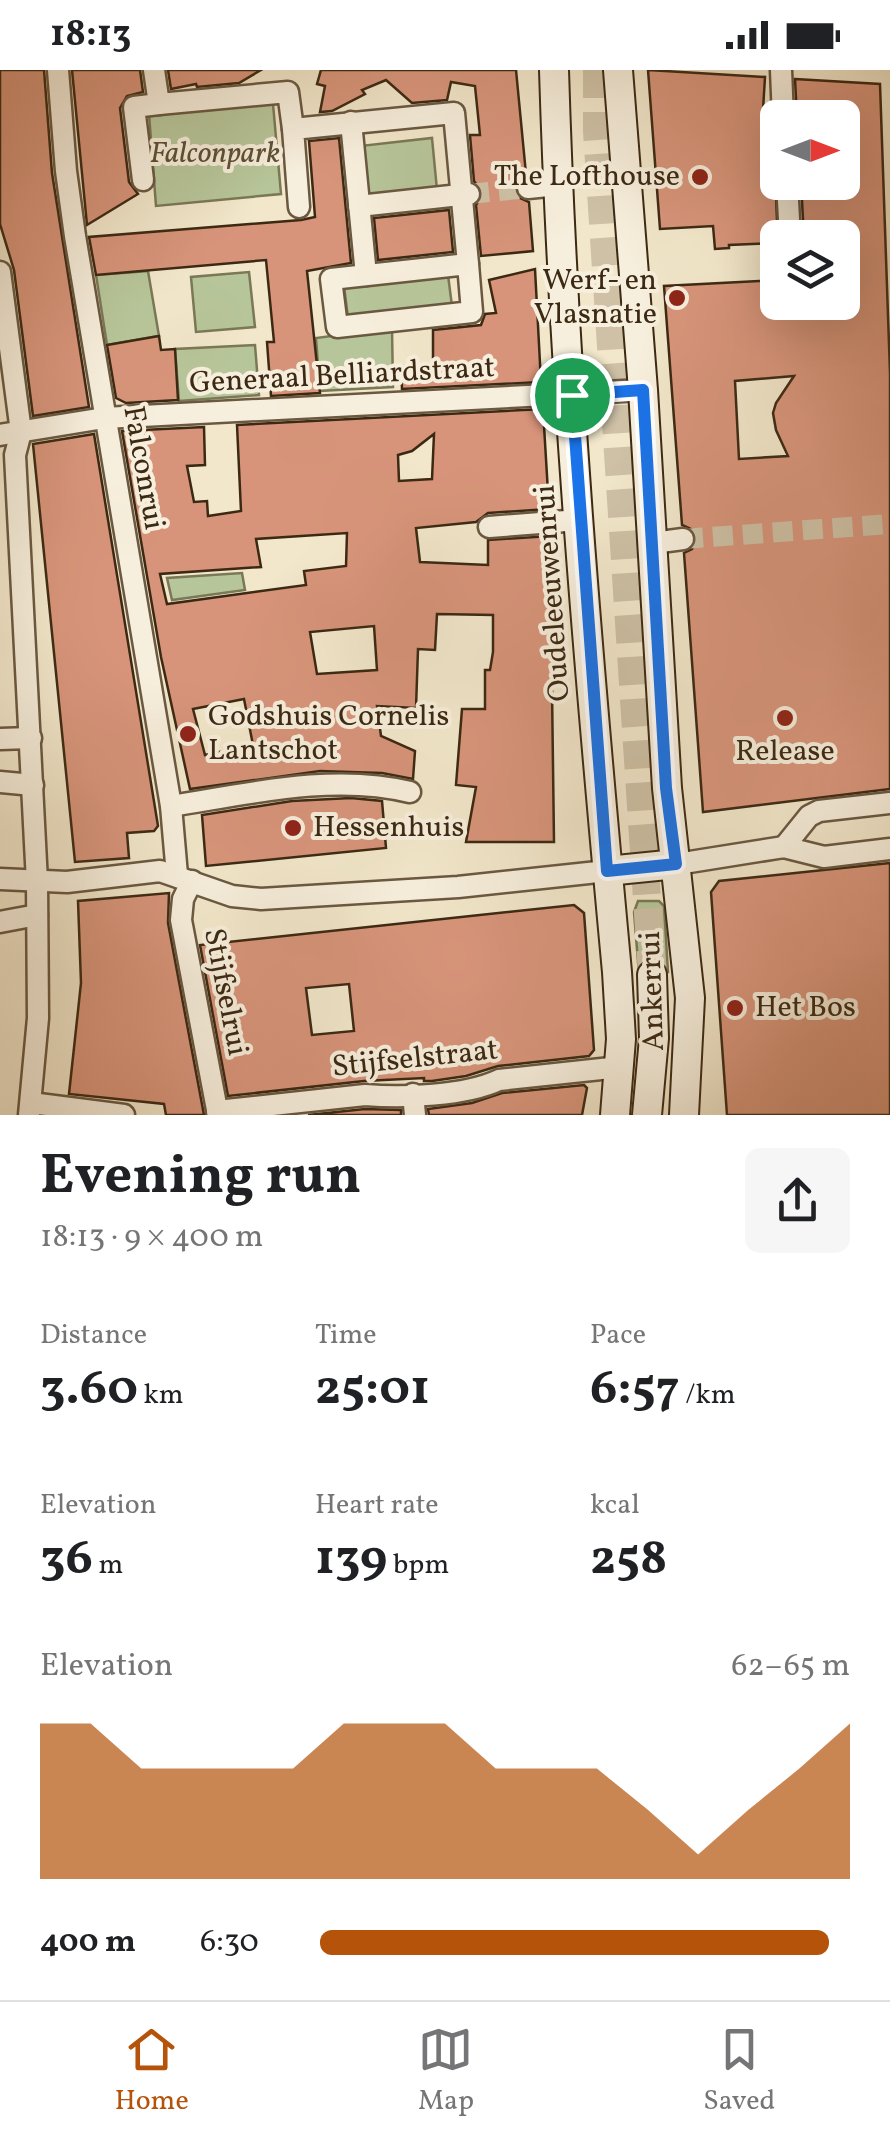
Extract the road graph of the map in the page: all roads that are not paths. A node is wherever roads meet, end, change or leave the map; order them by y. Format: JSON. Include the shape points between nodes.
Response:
{"nodes":[{"id":1,"x":58,"y":70,"type":"edge"},
{"id":2,"x":154,"y":70,"type":"edge"},
{"id":3,"x":554,"y":70,"type":"edge"},
{"id":4,"x":618,"y":70,"type":"edge"},
{"id":5,"x":780,"y":70,"type":"edge"},
{"id":6,"x":782,"y":100,"type":"edge"},
{"id":7,"x":158,"y":104,"type":"junction"},
{"id":8,"x":352,"y":122,"type":"junction"},
{"id":9,"x":293,"y":129,"type":"junction"},
{"id":10,"x":143,"y":180,"type":"dead end"},
{"id":11,"x":558,"y":185,"type":"junction"},
{"id":12,"x":528,"y":188,"type":"tunnel mouth"},
{"id":13,"x":465,"y":195,"type":"junction"},
{"id":14,"x":359,"y":206,"type":"junction"},
{"id":15,"x":299,"y":207,"type":"dead end"},
{"id":16,"x":468,"y":264,"type":"junction"},
{"id":17,"x":0,"y":272,"type":"edge"},
{"id":18,"x":366,"y":275,"type":"junction"},
{"id":19,"x":643,"y":390,"type":"junction"},
{"id":20,"x":572,"y":395,"type":"junction"},
{"id":21,"x":104,"y":418,"type":"junction"},
{"id":22,"x":11,"y":434,"type":"edge"},
{"id":23,"x":579,"y":520,"type":"junction"},
{"id":24,"x":489,"y":527,"type":"dead end"},
{"id":25,"x":683,"y":540,"type":"tunnel mouth"},
{"id":26,"x":653,"y":543,"type":"junction"},
{"id":27,"x":0,"y":593,"type":"edge"},
{"id":28,"x":22,"y":594,"type":"junction"},
{"id":29,"x":31,"y":738,"type":"junction"},
{"id":30,"x":0,"y":739,"type":"edge"},
{"id":31,"x":0,"y":782,"type":"edge"},
{"id":32,"x":33,"y":785,"type":"junction"},
{"id":33,"x":410,"y":792,"type":"dead end"},
{"id":34,"x":890,"y":803,"type":"edge"},
{"id":35,"x":171,"y":806,"type":"junction"},
{"id":36,"x":784,"y":847,"type":"junction"},
{"id":37,"x":890,"y":849,"type":"edge"},
{"id":38,"x":676,"y":864,"type":"junction"},
{"id":39,"x":607,"y":871,"type":"junction"},
{"id":40,"x":185,"y":878,"type":"junction"},
{"id":41,"x":0,"y":879,"type":"edge"},
{"id":42,"x":37,"y":882,"type":"junction"},
{"id":43,"x":37,"y":916,"type":"junction"},
{"id":44,"x":0,"y":922,"type":"edge"},
{"id":45,"x":652,"y":975,"type":"tunnel mouth"},
{"id":46,"x":620,"y":1068,"type":"junction"},
{"id":47,"x":414,"y":1105,"type":"edge"},
{"id":48,"x":30,"y":1109,"type":"edge"},
{"id":49,"x":217,"y":1113,"type":"edge"},
{"id":50,"x":124,"y":1115,"type":"edge"},
{"id":51,"x":615,"y":1115,"type":"edge"},
{"id":52,"x":647,"y":1115,"type":"edge"},
{"id":53,"x":684,"y":1115,"type":"edge"}],
"edges":[{"from":1,"to":21,"type":"street","name":"Falconrui","via":[[66,171]]},
{"from":2,"to":7,"type":"street"},
{"from":3,"to":11,"type":"street","name":"Oudeleeuwenrui"},
{"from":4,"to":19,"type":"street"},
{"from":5,"to":6,"type":"street"},
{"from":7,"to":9,"type":"street","via":[[288,92]]},
{"from":7,"to":10,"type":"street","via":[[134,107]]},
{"from":8,"to":9,"type":"street"},
{"from":8,"to":13,"type":"street","via":[[454,113]]},
{"from":8,"to":14,"type":"street"},
{"from":9,"to":15,"type":"street"},
{"from":11,"to":12,"type":"street"},
{"from":11,"to":20,"type":"street","name":"Oudeleeuwenrui"},
{"from":13,"to":14,"type":"street"},
{"from":13,"to":16,"type":"street"},
{"from":14,"to":18,"type":"street"},
{"from":16,"to":18,"type":"street"},
{"from":16,"to":18,"type":"street","via":[[472,312],[336,327],[332,279]]},
{"from":17,"to":22,"type":"street"},
{"from":19,"to":20,"type":"street","name":"Generaal Belliardstraat"},
{"from":19,"to":26,"type":"street"},
{"from":20,"to":21,"type":"street","name":"Generaal Belliardstraat"},
{"from":20,"to":23,"type":"street","name":"Oudeleeuwenrui"},
{"from":21,"to":22,"type":"street","name":"Generaal Belliardstraat"},
{"from":21,"to":35,"type":"street","name":"Falconrui"},
{"from":22,"to":28,"type":"street"},
{"from":23,"to":24,"type":"street"},
{"from":23,"to":39,"type":"street","name":"Oudeleeuwenrui"},
{"from":25,"to":26,"type":"street"},
{"from":26,"to":38,"type":"street"},
{"from":27,"to":28,"type":"street"},
{"from":28,"to":29,"type":"street"},
{"from":29,"to":30,"type":"street"},
{"from":29,"to":32,"type":"street"},
{"from":31,"to":32,"type":"street"},
{"from":32,"to":42,"type":"street"},
{"from":33,"to":35,"type":"street","via":[[341,785]]},
{"from":34,"to":36,"type":"street","via":[[820,811]]},
{"from":35,"to":40,"type":"street","name":"Falconrui"},
{"from":36,"to":37,"type":"street","via":[[824,858]]},
{"from":36,"to":38,"type":"street"},
{"from":38,"to":39,"type":"street"},
{"from":38,"to":53,"type":"street","name":"Ankerrui","via":[[690,998]]},
{"from":39,"to":40,"type":"street","via":[[260,898],[232,896]]},
{"from":39,"to":46,"type":"street","name":"Ankerrui"},
{"from":40,"to":42,"type":"street","via":[[160,870]]},
{"from":40,"to":49,"type":"street","name":"Stijfselrui","via":[[181,920]]},
{"from":41,"to":42,"type":"street"},
{"from":42,"to":43,"type":"street"},
{"from":43,"to":44,"type":"street"},
{"from":43,"to":48,"type":"street"},
{"from":45,"to":52,"type":"street","name":"Ankerrui"},
{"from":46,"to":47,"type":"street","name":"Stijfselstraat","via":[[498,1080]]},
{"from":46,"to":51,"type":"street","name":"Ankerrui"},
{"from":47,"to":49,"type":"street","name":"Stijfselstraat","via":[[365,1095]]},
{"from":48,"to":50,"type":"street"}]}
